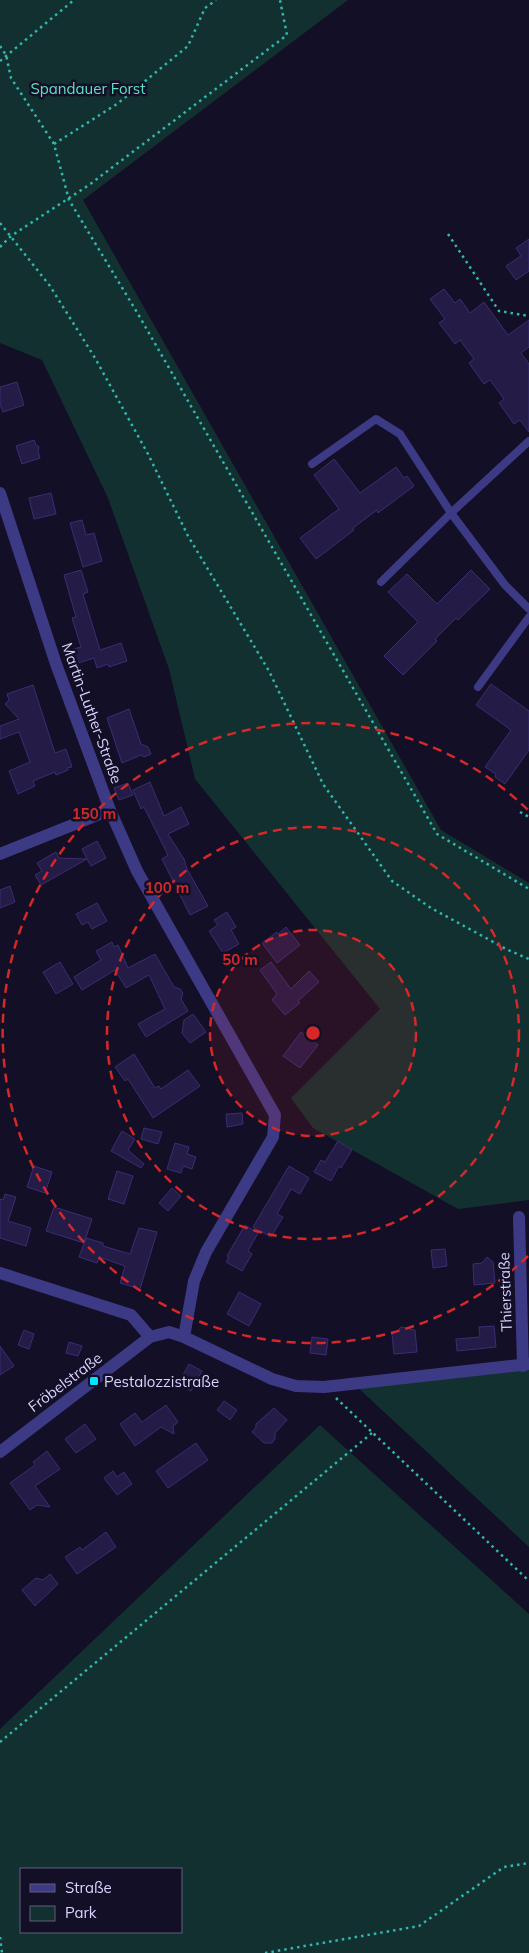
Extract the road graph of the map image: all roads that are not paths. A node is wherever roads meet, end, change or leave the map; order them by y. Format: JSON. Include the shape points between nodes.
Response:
{"nodes":[{"id":1,"x":529,"y":441,"type":"edge"},
{"id":2,"x":312,"y":464,"type":"dead end"},
{"id":3,"x":1,"y":502,"type":"edge"},
{"id":4,"x":451,"y":513,"type":"junction"},
{"id":5,"x":381,"y":582,"type":"dead end"},
{"id":6,"x":529,"y":609,"type":"edge"},
{"id":7,"x":529,"y":617,"type":"edge"},
{"id":8,"x":478,"y":687,"type":"dead end"},
{"id":9,"x":110,"y":810,"type":"junction"},
{"id":10,"x":0,"y":854,"type":"edge"},
{"id":11,"x":519,"y":1217,"type":"dead end"},
{"id":12,"x":0,"y":1273,"type":"edge"},
{"id":13,"x":150,"y":1337,"type":"junction"},
{"id":14,"x":184,"y":1337,"type":"junction"},
{"id":15,"x":526,"y":1365,"type":"edge"},
{"id":16,"x":0,"y":1452,"type":"edge"}],
"edges":[{"from":1,"to":4,"type":"lane"},
{"from":2,"to":4,"type":"lane","via":[[376,419],[400,434]]},
{"from":3,"to":9,"type":"street","name":"Martin-Luther-Straße"},
{"from":4,"to":5,"type":"lane"},
{"from":4,"to":6,"type":"lane","via":[[504,585]]},
{"from":7,"to":8,"type":"lane"},
{"from":9,"to":10,"type":"street"},
{"from":9,"to":14,"type":"street","name":"Martin-Luther-Straße","via":[[138,871],[275,1115],[274,1137],[206,1252],[197,1274]]},
{"from":11,"to":15,"type":"street","name":"Thierstraße"},
{"from":12,"to":13,"type":"street","via":[[131,1315]]},
{"from":13,"to":14,"type":"street","via":[[169,1332]]},
{"from":13,"to":16,"type":"street","name":"Fröbelstraße"},
{"from":14,"to":15,"type":"street","via":[[272,1379],[296,1386],[324,1386]]}]}
